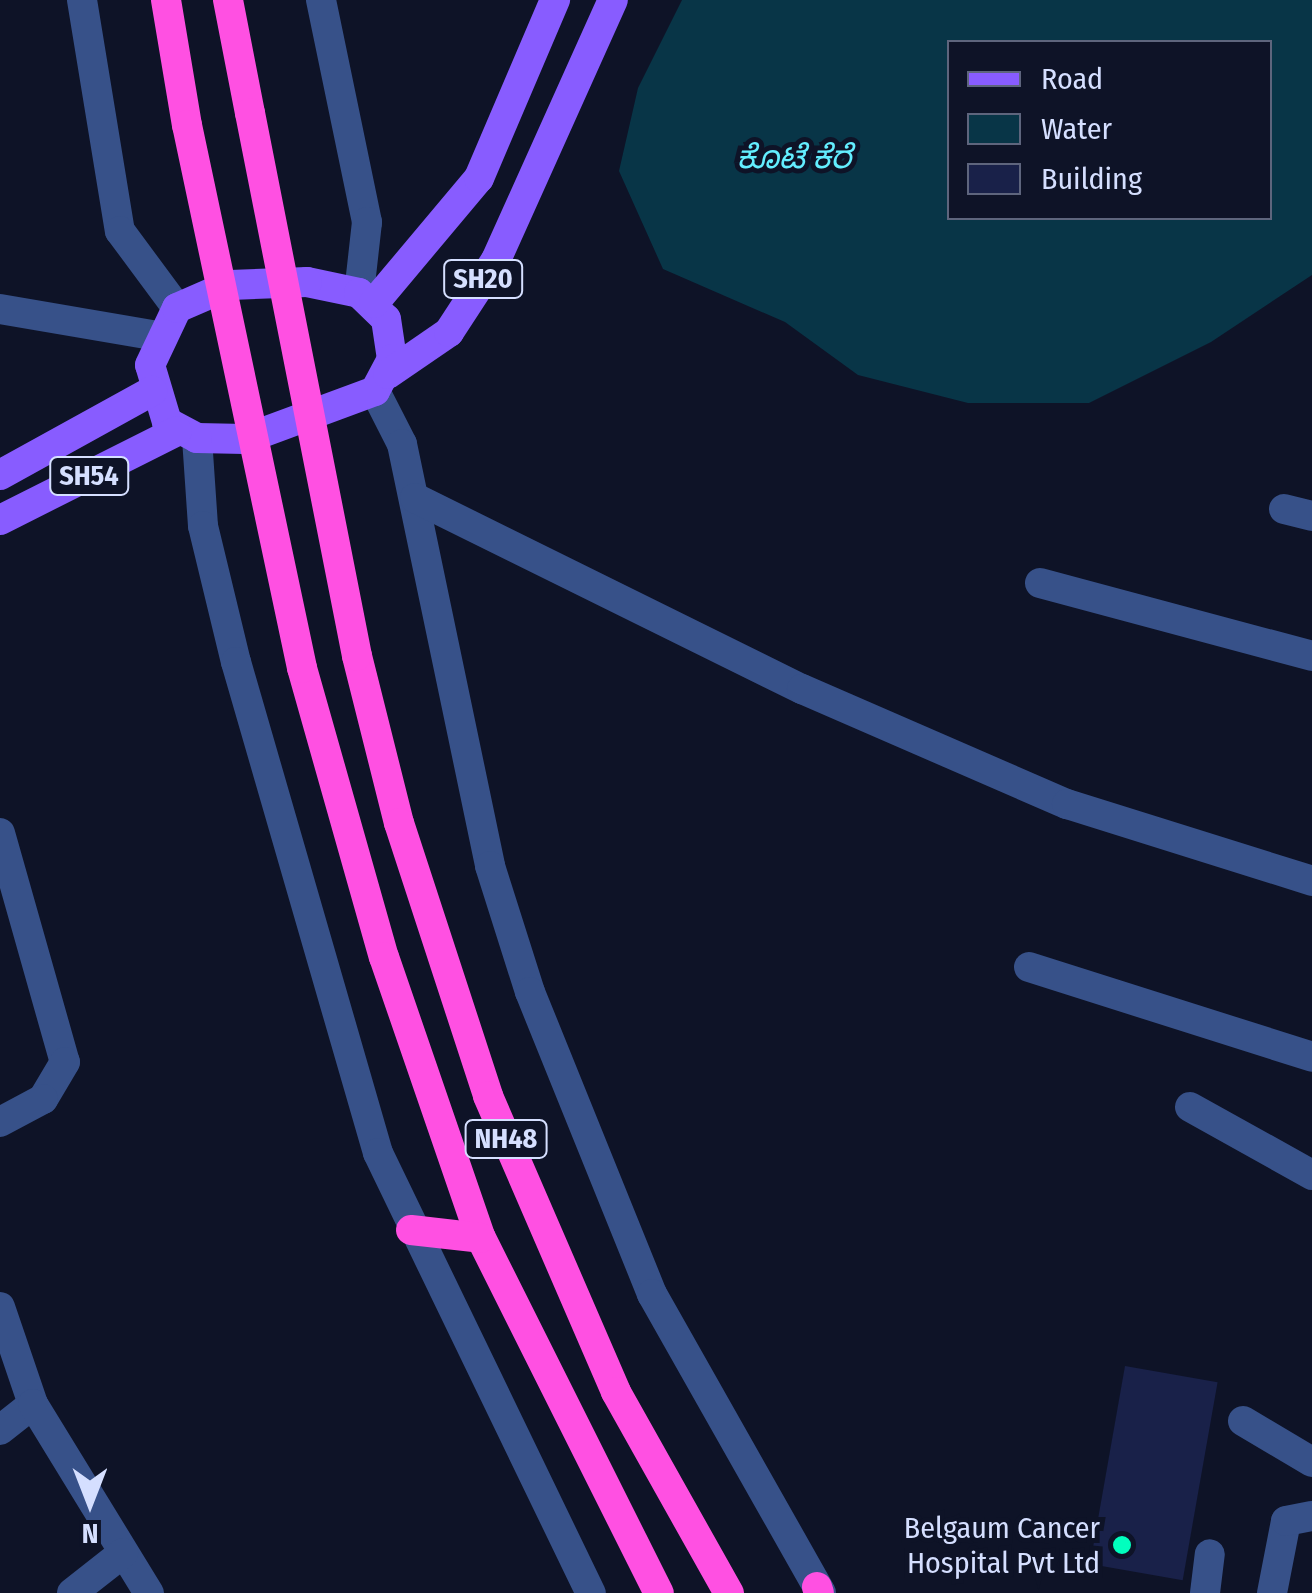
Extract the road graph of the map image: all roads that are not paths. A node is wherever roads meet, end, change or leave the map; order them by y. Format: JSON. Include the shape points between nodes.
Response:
{"nodes":[{"id":1,"x":82,"y":0,"type":"edge"},
{"id":2,"x":166,"y":0,"type":"edge"},
{"id":3,"x":228,"y":0,"type":"edge"},
{"id":4,"x":321,"y":0,"type":"edge"},
{"id":5,"x":555,"y":0,"type":"edge"},
{"id":6,"x":613,"y":0,"type":"edge"},
{"id":7,"x":367,"y":298,"type":"junction"},
{"id":8,"x":178,"y":308,"type":"junction"},
{"id":9,"x":0,"y":309,"type":"edge"},
{"id":10,"x":158,"y":336,"type":"junction"},
{"id":11,"x":382,"y":383,"type":"junction"},
{"id":12,"x":152,"y":391,"type":"junction"},
{"id":13,"x":187,"y":435,"type":"junction"},
{"id":14,"x":0,"y":475,"type":"edge"},
{"id":15,"x":415,"y":498,"type":"junction"},
{"id":16,"x":0,"y":520,"type":"edge"},
{"id":17,"x":1040,"y":583,"type":"dead end"},
{"id":18,"x":1312,"y":656,"type":"edge"},
{"id":19,"x":0,"y":833,"type":"edge"},
{"id":20,"x":1312,"y":881,"type":"edge"},
{"id":21,"x":1029,"y":967,"type":"dead end"},
{"id":22,"x":1312,"y":1056,"type":"edge"},
{"id":23,"x":1190,"y":1108,"type":"dead end"},
{"id":24,"x":0,"y":1122,"type":"edge"},
{"id":25,"x":1312,"y":1175,"type":"edge"},
{"id":26,"x":411,"y":1230,"type":"junction"},
{"id":27,"x":481,"y":1238,"type":"junction"},
{"id":28,"x":0,"y":1307,"type":"edge"},
{"id":29,"x":33,"y":1404,"type":"junction"},
{"id":30,"x":1243,"y":1421,"type":"dead end"},
{"id":31,"x":0,"y":1430,"type":"edge"},
{"id":32,"x":1312,"y":1462,"type":"edge"},
{"id":33,"x":1312,"y":1516,"type":"edge"},
{"id":34,"x":124,"y":1553,"type":"junction"},
{"id":35,"x":1210,"y":1554,"type":"dead end"},
{"id":36,"x":819,"y":1591,"type":"edge"},
{"id":37,"x":72,"y":1593,"type":"edge"},
{"id":38,"x":149,"y":1593,"type":"edge"},
{"id":39,"x":592,"y":1593,"type":"edge"},
{"id":40,"x":659,"y":1593,"type":"edge"},
{"id":41,"x":729,"y":1593,"type":"edge"},
{"id":42,"x":1205,"y":1593,"type":"edge"},
{"id":43,"x":1272,"y":1593,"type":"edge"}],
"edges":[{"from":1,"to":8,"type":"street","via":[[120,231]]},
{"from":2,"to":27,"type":"highway","number":"NH48","bridge":true,"via":[[302,668],[384,958]]},
{"from":3,"to":41,"type":"highway","number":"NH48","bridge":true,"via":[[357,656],[398,823],[488,1096],[616,1392]]},
{"from":4,"to":7,"type":"street","via":[[368,222]]},
{"from":5,"to":7,"type":"main road","number":"SH20","via":[[479,178]]},
{"from":6,"to":11,"type":"main road","number":"SH20","via":[[496,260],[449,332]]},
{"from":7,"to":8,"type":"main road","via":[[273,282],[230,286]]},
{"from":7,"to":11,"type":"main road","via":[[390,337]]},
{"from":8,"to":10,"type":"main road"},
{"from":9,"to":10,"type":"street"},
{"from":10,"to":12,"type":"main road"},
{"from":11,"to":13,"type":"main road","via":[[293,427]]},
{"from":11,"to":15,"type":"street"},
{"from":12,"to":13,"type":"main road"},
{"from":12,"to":14,"type":"main road","number":"SH54"},
{"from":13,"to":16,"type":"main road","number":"SH54"},
{"from":13,"to":26,"type":"street","via":[[236,662],[378,1153]]},
{"from":15,"to":20,"type":"street","via":[[802,689],[1049,796]]},
{"from":15,"to":36,"type":"street","via":[[490,866],[530,992],[652,1294]]},
{"from":17,"to":18,"type":"street"},
{"from":19,"to":24,"type":"street","via":[[65,1062],[43,1098]]},
{"from":21,"to":22,"type":"street"},
{"from":23,"to":25,"type":"street"},
{"from":26,"to":27,"type":"highway"},
{"from":26,"to":39,"type":"street"},
{"from":27,"to":40,"type":"highway","number":"NH48"},
{"from":28,"to":29,"type":"street"},
{"from":29,"to":31,"type":"street"},
{"from":29,"to":34,"type":"street"},
{"from":30,"to":32,"type":"street"},
{"from":33,"to":43,"type":"street","via":[[1286,1520]]},
{"from":34,"to":37,"type":"street"},
{"from":34,"to":38,"type":"street"},
{"from":35,"to":42,"type":"street"}]}
